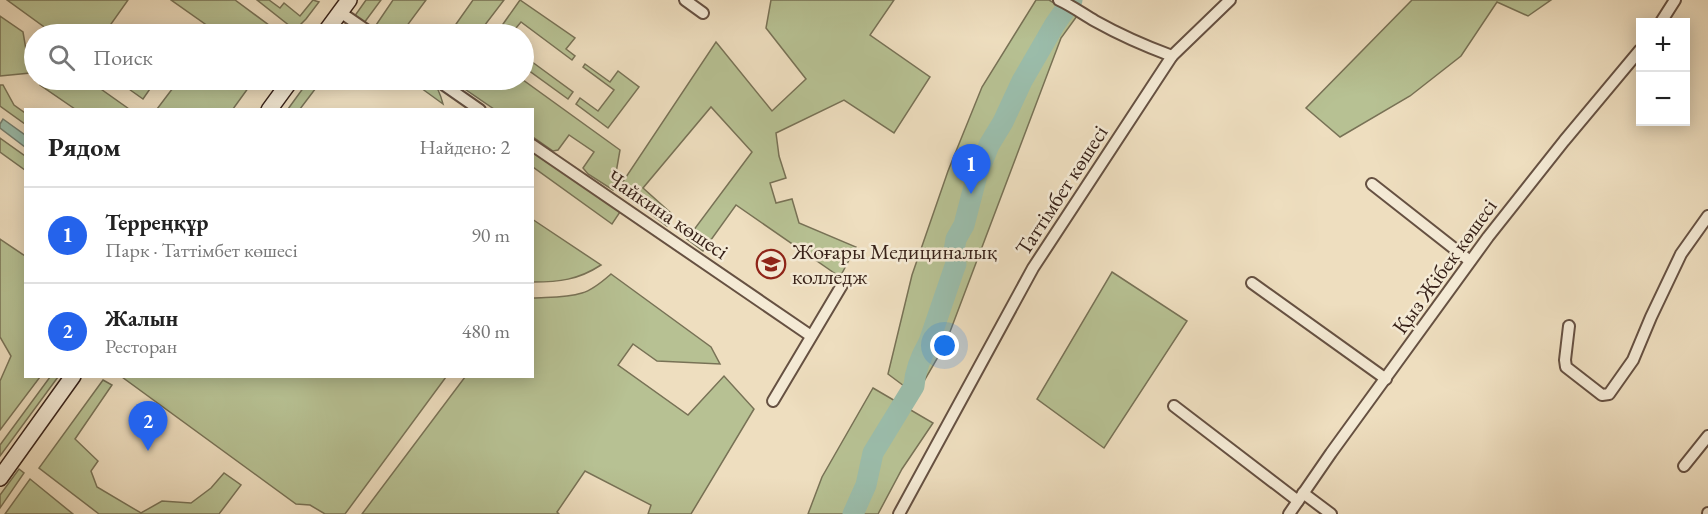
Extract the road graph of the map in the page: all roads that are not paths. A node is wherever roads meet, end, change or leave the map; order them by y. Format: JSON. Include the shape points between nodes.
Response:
{"nodes":[{"id":1,"x":685,"y":0,"type":"edge"},
{"id":2,"x":1059,"y":0,"type":"edge"},
{"id":3,"x":1230,"y":0,"type":"edge"},
{"id":4,"x":1675,"y":0,"type":"edge"},
{"id":5,"x":344,"y":6,"type":"edge"},
{"id":6,"x":703,"y":13,"type":"dead end"},
{"id":7,"x":1664,"y":18,"type":"edge"},
{"id":8,"x":331,"y":24,"type":"edge"},
{"id":9,"x":362,"y":24,"type":"edge"},
{"id":10,"x":1172,"y":56,"type":"junction"},
{"id":11,"x":1636,"y":56,"type":"edge"},
{"id":12,"x":284,"y":90,"type":"edge"},
{"id":13,"x":451,"y":90,"type":"edge"},
{"id":14,"x":270,"y":108,"type":"edge"},
{"id":15,"x":477,"y":108,"type":"edge"},
{"id":16,"x":534,"y":146,"type":"edge"},
{"id":17,"x":1372,"y":184,"type":"dead end"},
{"id":18,"x":1708,"y":216,"type":"edge"},
{"id":19,"x":1470,"y":261,"type":"junction"},
{"id":20,"x":1252,"y":283,"type":"dead end"},
{"id":21,"x":842,"y":285,"type":"dead end"},
{"id":22,"x":1569,"y":326,"type":"dead end"},
{"id":23,"x":810,"y":336,"type":"junction"},
{"id":24,"x":72,"y":378,"type":"edge"},
{"id":25,"x":1386,"y":379,"type":"junction"},
{"id":26,"x":773,"y":401,"type":"dead end"},
{"id":27,"x":1174,"y":406,"type":"dead end"},
{"id":28,"x":1708,"y":436,"type":"edge"},
{"id":29,"x":1684,"y":466,"type":"dead end"},
{"id":30,"x":0,"y":478,"type":"edge"},
{"id":31,"x":1301,"y":497,"type":"junction"},
{"id":32,"x":899,"y":514,"type":"edge"},
{"id":33,"x":1289,"y":514,"type":"edge"},
{"id":34,"x":1331,"y":514,"type":"edge"}],
"edges":[{"from":1,"to":6,"type":"street"},
{"from":2,"to":10,"type":"street","via":[[1143,46]]},
{"from":3,"to":10,"type":"street","name":"Таттімбет көшесі"},
{"from":4,"to":7,"type":"street"},
{"from":5,"to":8,"type":"main road"},
{"from":5,"to":9,"type":"street"},
{"from":10,"to":32,"type":"street","name":"Таттімбет көшесі","via":[[1033,268]]},
{"from":11,"to":19,"type":"street","name":"Қыз Жібек көшесі"},
{"from":12,"to":14,"type":"main road"},
{"from":13,"to":15,"type":"street"},
{"from":16,"to":23,"type":"street","name":"Чайкина көшесі"},
{"from":17,"to":19,"type":"street"},
{"from":18,"to":22,"type":"street","via":[[1681,254],[1633,360],[1609,394],[1602,395],[1566,367]]},
{"from":19,"to":25,"type":"street","name":"Қыз Жібек көшесі"},
{"from":20,"to":25,"type":"street"},
{"from":21,"to":23,"type":"street"},
{"from":23,"to":26,"type":"street"},
{"from":24,"to":30,"type":"main road"},
{"from":25,"to":31,"type":"street","name":"Қыз Жібек көшесі"},
{"from":27,"to":31,"type":"street"},
{"from":28,"to":29,"type":"street"},
{"from":31,"to":33,"type":"street","name":"Қыз Жібек көшесі"},
{"from":31,"to":34,"type":"street"}]}
